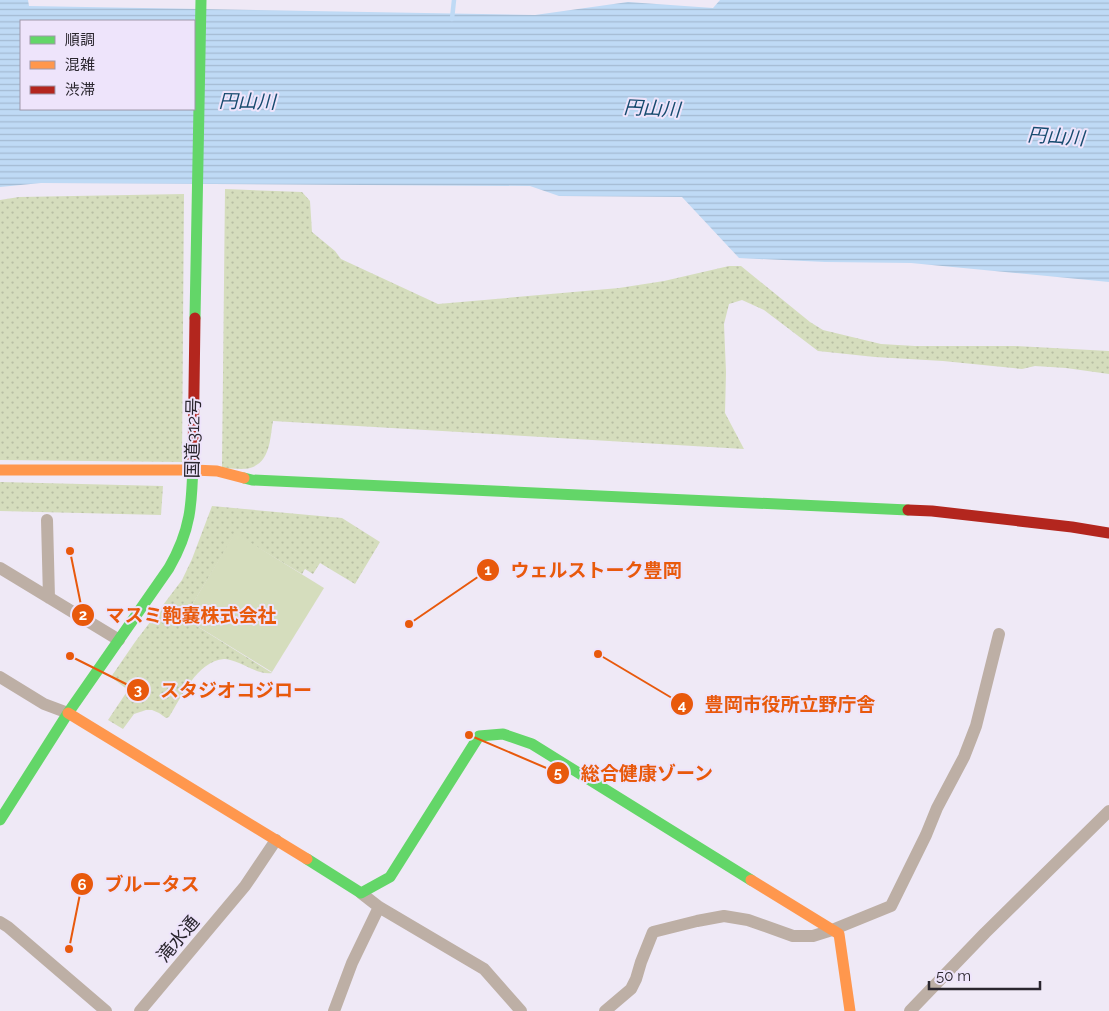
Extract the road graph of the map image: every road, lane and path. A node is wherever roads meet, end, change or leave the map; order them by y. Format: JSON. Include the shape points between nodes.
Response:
{"nodes":[{"id":1,"x":201,"y":0,"type":"edge"},
{"id":2,"x":0,"y":470,"type":"edge"},
{"id":3,"x":193,"y":470,"type":"junction"},
{"id":4,"x":48,"y":520,"type":"dead end"},
{"id":5,"x":1109,"y":533,"type":"edge"},
{"id":6,"x":0,"y":568,"type":"edge"},
{"id":7,"x":49,"y":598,"type":"junction"},
{"id":8,"x":1000,"y":634,"type":"dead end"},
{"id":9,"x":119,"y":640,"type":"junction"},
{"id":10,"x":0,"y":677,"type":"edge"},
{"id":11,"x":68,"y":713,"type":"junction"},
{"id":12,"x":1109,"y":811,"type":"edge"},
{"id":13,"x":0,"y":820,"type":"edge"},
{"id":14,"x":276,"y":840,"type":"junction"},
{"id":15,"x":361,"y":893,"type":"junction"},
{"id":16,"x":379,"y":907,"type":"junction"},
{"id":17,"x":0,"y":922,"type":"edge"},
{"id":18,"x":832,"y":930,"type":"junction"},
{"id":19,"x":106,"y":1011,"type":"edge"},
{"id":20,"x":140,"y":1011,"type":"edge"},
{"id":21,"x":334,"y":1011,"type":"edge"},
{"id":22,"x":521,"y":1011,"type":"edge"},
{"id":23,"x":605,"y":1011,"type":"edge"},
{"id":24,"x":850,"y":1011,"type":"edge"},
{"id":25,"x":910,"y":1011,"type":"edge"}],
"edges":[{"from":1,"to":3,"type":"main road","name":"国道312号"},
{"from":2,"to":3,"type":"main road"},
{"from":3,"to":5,"type":"main road","via":[[217,471],[252,480],[932,511]]},
{"from":3,"to":9,"type":"main road","name":"国道312号","via":[[192,499],[181,546]]},
{"from":4,"to":7,"type":"street"},
{"from":6,"to":7,"type":"street"},
{"from":7,"to":9,"type":"street"},
{"from":8,"to":18,"type":"street","via":[[976,726],[964,757],[892,906]]},
{"from":9,"to":11,"type":"main road","name":"国道312号"},
{"from":10,"to":11,"type":"street","via":[[44,704]]},
{"from":11,"to":13,"type":"main road","name":"国道312号"},
{"from":11,"to":14,"type":"main road"},
{"from":12,"to":25,"type":"street"},
{"from":14,"to":15,"type":"main road"},
{"from":14,"to":20,"type":"street","name":"滝水通","via":[[245,886]]},
{"from":15,"to":16,"type":"street"},
{"from":15,"to":18,"type":"main road","via":[[390,877],[478,736],[503,734],[532,744]]},
{"from":16,"to":21,"type":"street","via":[[352,963]]},
{"from":16,"to":22,"type":"street","via":[[484,969]]},
{"from":17,"to":19,"type":"street"},
{"from":18,"to":23,"type":"street","via":[[813,936],[794,936],[748,920],[724,916],[653,932],[631,989]]},
{"from":18,"to":24,"type":"main road","via":[[839,934]]}]}
